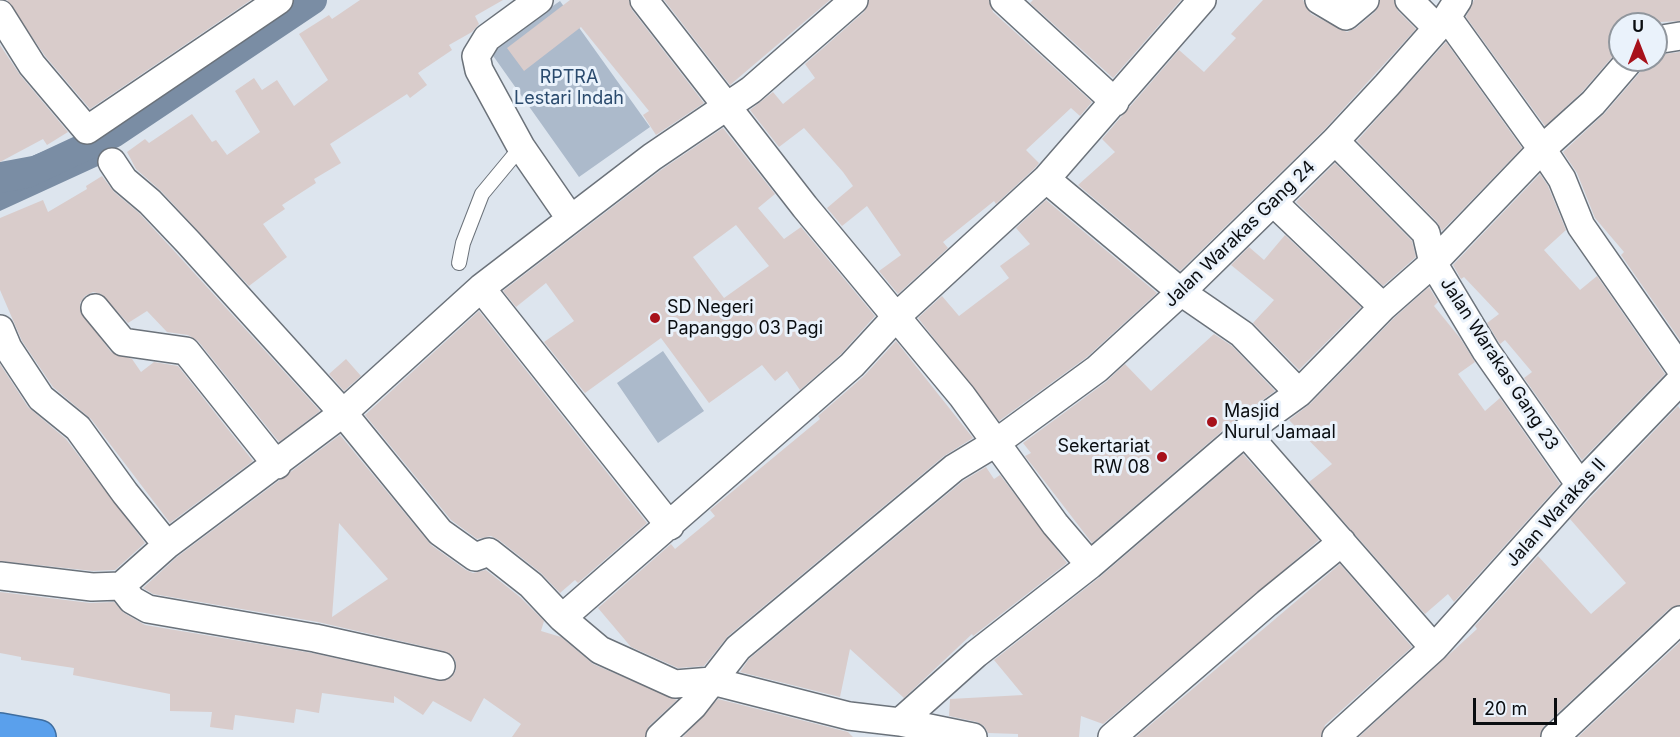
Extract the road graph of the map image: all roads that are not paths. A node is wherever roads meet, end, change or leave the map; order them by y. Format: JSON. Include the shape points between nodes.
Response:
{"nodes":[{"id":1,"x":279,"y":0,"type":"edge"},
{"id":2,"x":539,"y":0,"type":"edge"},
{"id":3,"x":644,"y":0,"type":"edge"},
{"id":4,"x":854,"y":0,"type":"edge"},
{"id":5,"x":1004,"y":0,"type":"edge"},
{"id":6,"x":1202,"y":0,"type":"edge"},
{"id":7,"x":1319,"y":0,"type":"edge"},
{"id":8,"x":1365,"y":0,"type":"edge"},
{"id":9,"x":1409,"y":0,"type":"edge"},
{"id":10,"x":0,"y":14,"type":"edge"},
{"id":11,"x":1447,"y":15,"type":"edge"},
{"id":12,"x":1620,"y":72,"type":"edge"},
{"id":13,"x":1114,"y":102,"type":"junction"},
{"id":14,"x":724,"y":106,"type":"junction"},
{"id":15,"x":1335,"y":141,"type":"junction"},
{"id":16,"x":521,"y":147,"type":"junction"},
{"id":17,"x":1542,"y":149,"type":"junction"},
{"id":18,"x":112,"y":162,"type":"dead end"},
{"id":19,"x":1046,"y":179,"type":"junction"},
{"id":20,"x":1274,"y":203,"type":"junction"},
{"id":21,"x":570,"y":218,"type":"junction"},
{"id":22,"x":459,"y":263,"type":"dead end"},
{"id":23,"x":1433,"y":263,"type":"junction"},
{"id":24,"x":481,"y":288,"type":"junction"},
{"id":25,"x":1181,"y":292,"type":"junction"},
{"id":26,"x":1383,"y":307,"type":"junction"},
{"id":27,"x":95,"y":308,"type":"dead end"},
{"id":28,"x":897,"y":316,"type":"junction"},
{"id":29,"x":0,"y":329,"type":"edge"},
{"id":30,"x":1679,"y":381,"type":"edge"},
{"id":31,"x":1299,"y":393,"type":"junction"},
{"id":32,"x":343,"y":413,"type":"junction"},
{"id":33,"x":1245,"y":432,"type":"junction"},
{"id":34,"x":997,"y":442,"type":"junction"},
{"id":35,"x":277,"y":465,"type":"junction"},
{"id":36,"x":1580,"y":485,"type":"junction"},
{"id":37,"x":670,"y":526,"type":"junction"},
{"id":38,"x":1342,"y":542,"type":"junction"},
{"id":39,"x":167,"y":545,"type":"junction"},
{"id":40,"x":1090,"y":565,"type":"junction"},
{"id":41,"x":0,"y":576,"type":"edge"},
{"id":42,"x":121,"y":586,"type":"junction"},
{"id":43,"x":562,"y":618,"type":"junction"},
{"id":44,"x":1680,"y":620,"type":"edge"},
{"id":45,"x":1434,"y":648,"type":"junction"},
{"id":46,"x":441,"y":666,"type":"dead end"},
{"id":47,"x":712,"y":681,"type":"junction"},
{"id":48,"x":900,"y":722,"type":"junction"},
{"id":49,"x":0,"y":730,"type":"edge"},
{"id":50,"x":39,"y":737,"type":"edge"},
{"id":51,"x":660,"y":737,"type":"edge"},
{"id":52,"x":973,"y":737,"type":"edge"},
{"id":53,"x":1112,"y":737,"type":"edge"},
{"id":54,"x":1336,"y":737,"type":"edge"},
{"id":55,"x":1554,"y":737,"type":"edge"}],
"edges":[{"from":1,"to":10,"type":"street","via":[[87,130],[32,65]]},
{"from":2,"to":16,"type":"street","via":[[488,38],[476,56],[479,70]]},
{"from":3,"to":14,"type":"street"},
{"from":4,"to":14,"type":"street","via":[[751,90]]},
{"from":5,"to":13,"type":"street"},
{"from":6,"to":13,"type":"street"},
{"from":7,"to":8,"type":"street","via":[[1346,16]]},
{"from":9,"to":11,"type":"street"},
{"from":11,"to":15,"type":"street","name":"Jalan Warakas Gang 24"},
{"from":11,"to":17,"type":"street"},
{"from":12,"to":17,"type":"street","via":[[1593,103]]},
{"from":13,"to":19,"type":"street"},
{"from":14,"to":21,"type":"street"},
{"from":14,"to":28,"type":"street"},
{"from":15,"to":20,"type":"street","name":"Jalan Warakas Gang 24"},
{"from":15,"to":23,"type":"street","via":[[1426,233]]},
{"from":16,"to":21,"type":"street"},
{"from":16,"to":22,"type":"lane","via":[[482,194]]},
{"from":17,"to":23,"type":"street"},
{"from":17,"to":30,"type":"street","via":[[1562,179],[1581,226]]},
{"from":18,"to":32,"type":"street","via":[[124,180],[188,242]]},
{"from":19,"to":25,"type":"street"},
{"from":19,"to":28,"type":"street"},
{"from":20,"to":25,"type":"street","name":"Jalan Warakas Gang 24"},
{"from":20,"to":26,"type":"street"},
{"from":21,"to":24,"type":"street"},
{"from":23,"to":26,"type":"street","name":"Jalan Warakas Gang 23"},
{"from":23,"to":36,"type":"street","name":"Jalan Warakas Gang 23","via":[[1486,351]]},
{"from":24,"to":32,"type":"street"},
{"from":24,"to":37,"type":"street"},
{"from":25,"to":31,"type":"street","via":[[1242,334]]},
{"from":25,"to":34,"type":"street","name":"Jalan Warakas Gang 24","via":[[1097,369]]},
{"from":26,"to":31,"type":"street","name":"Jalan Warakas Gang 23"},
{"from":27,"to":35,"type":"street","via":[[123,342],[186,351]]},
{"from":28,"to":34,"type":"street"},
{"from":28,"to":37,"type":"street","via":[[852,365]]},
{"from":29,"to":39,"type":"street","via":[[41,398],[78,428]]},
{"from":30,"to":36,"type":"street","name":"Jalan Warakas II"},
{"from":31,"to":33,"type":"street","name":"Jalan Warakas Gang 23"},
{"from":32,"to":35,"type":"street"},
{"from":32,"to":43,"type":"street","via":[[440,532],[475,557],[489,552],[531,585]]},
{"from":33,"to":38,"type":"street"},
{"from":33,"to":40,"type":"street","name":"Jalan Warakas Gang 23"},
{"from":34,"to":40,"type":"street","via":[[1055,524]]},
{"from":34,"to":47,"type":"street","name":"Jalan Warakas Gang 24","via":[[954,468],[738,648]]},
{"from":35,"to":39,"type":"street"},
{"from":36,"to":45,"type":"street","name":"Jalan Warakas II"},
{"from":37,"to":43,"type":"street"},
{"from":38,"to":45,"type":"street"},
{"from":38,"to":53,"type":"street"},
{"from":39,"to":42,"type":"street"},
{"from":40,"to":48,"type":"street","name":"Jalan Warakas Gang 23","via":[[976,654]]},
{"from":41,"to":42,"type":"street"},
{"from":42,"to":46,"type":"street","via":[[132,600],[148,609],[315,638]]},
{"from":43,"to":47,"type":"street","via":[[600,650],[632,666],[675,684]]},
{"from":44,"to":55,"type":"street"},
{"from":45,"to":54,"type":"street","name":"Jalan Warakas II"},
{"from":47,"to":48,"type":"street","via":[[849,716]]},
{"from":47,"to":51,"type":"street","name":"Jalan Warakas Gang 24","via":[[693,706]]},
{"from":48,"to":52,"type":"street"},
{"from":49,"to":50,"type":"highway"}]}
